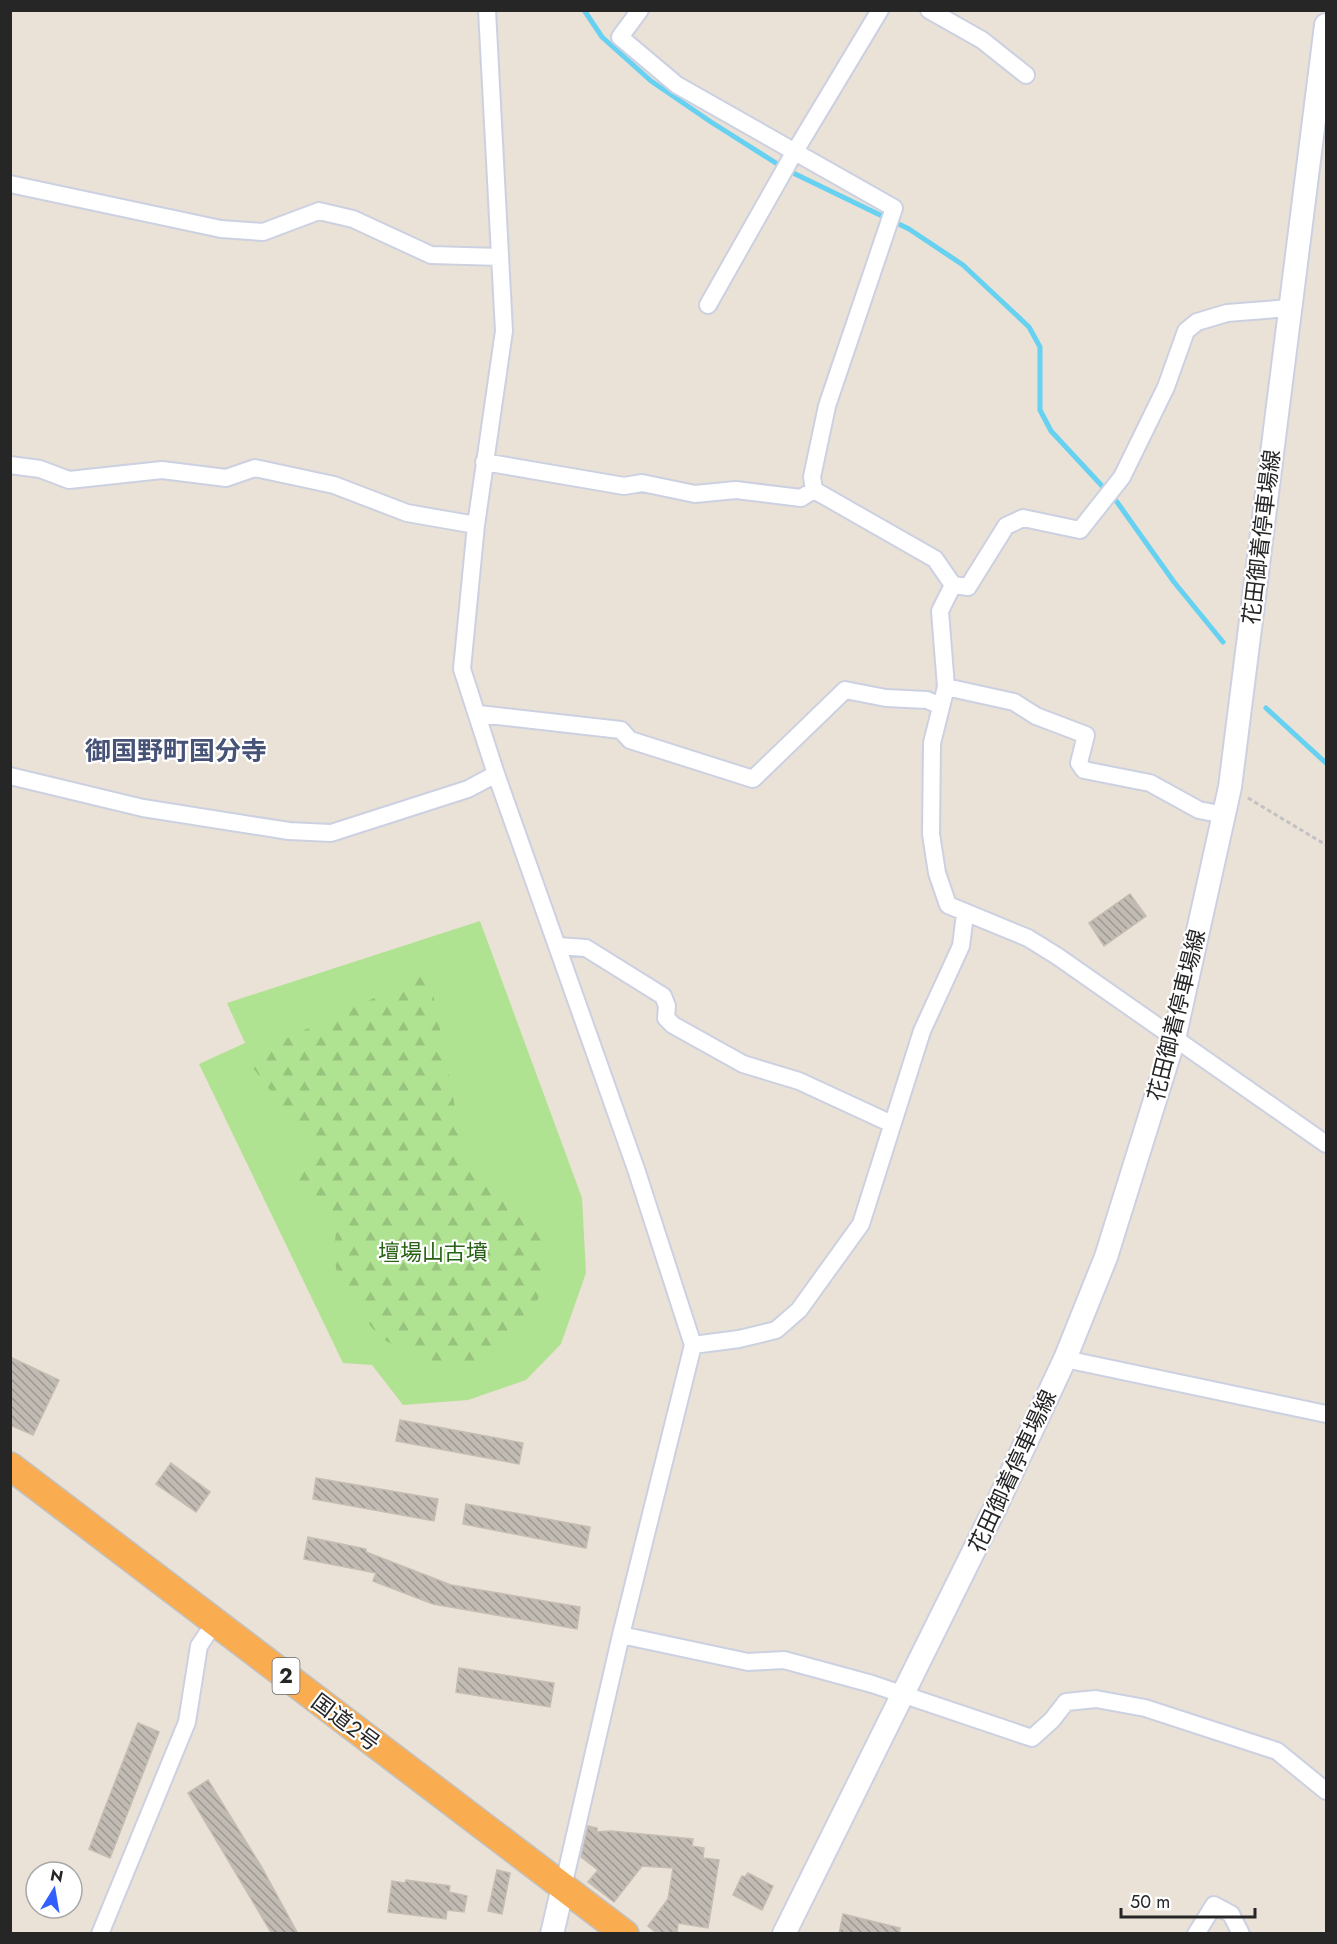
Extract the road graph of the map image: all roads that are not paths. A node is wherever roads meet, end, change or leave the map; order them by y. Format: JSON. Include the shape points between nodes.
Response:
{"nodes":[{"id":1,"x":487,"y":10,"type":"edge"},
{"id":2,"x":640,"y":10,"type":"edge"},
{"id":3,"x":880,"y":10,"type":"edge"},
{"id":4,"x":929,"y":10,"type":"edge"},
{"id":5,"x":1326,"y":25,"type":"edge"},
{"id":6,"x":1026,"y":75,"type":"dead end"},
{"id":7,"x":794,"y":153,"type":"junction"},
{"id":8,"x":10,"y":184,"type":"edge"},
{"id":9,"x":500,"y":257,"type":"junction"},
{"id":10,"x":708,"y":305,"type":"dead end"},
{"id":11,"x":1290,"y":308,"type":"junction"},
{"id":12,"x":484,"y":462,"type":"junction"},
{"id":13,"x":10,"y":465,"type":"edge"},
{"id":14,"x":814,"y":490,"type":"junction"},
{"id":15,"x":476,"y":525,"type":"junction"},
{"id":16,"x":953,"y":585,"type":"junction"},
{"id":17,"x":945,"y":687,"type":"junction"},
{"id":18,"x":941,"y":706,"type":"junction"},
{"id":19,"x":479,"y":714,"type":"junction"},
{"id":20,"x":496,"y":774,"type":"junction"},
{"id":21,"x":10,"y":776,"type":"edge"},
{"id":22,"x":1224,"y":815,"type":"junction"},
{"id":23,"x":965,"y":914,"type":"junction"},
{"id":24,"x":558,"y":946,"type":"junction"},
{"id":25,"x":1174,"y":1040,"type":"junction"},
{"id":26,"x":892,"y":1124,"type":"junction"},
{"id":27,"x":1326,"y":1144,"type":"edge"},
{"id":28,"x":693,"y":1345,"type":"junction"},
{"id":29,"x":1065,"y":1359,"type":"junction"},
{"id":30,"x":1326,"y":1414,"type":"edge"},
{"id":31,"x":10,"y":1466,"type":"edge"},
{"id":32,"x":215,"y":1622,"type":"junction"},
{"id":33,"x":621,"y":1635,"type":"junction"},
{"id":34,"x":902,"y":1696,"type":"junction"},
{"id":35,"x":1326,"y":1791,"type":"edge"},
{"id":36,"x":563,"y":1887,"type":"junction"},
{"id":37,"x":100,"y":1934,"type":"edge"},
{"id":38,"x":552,"y":1934,"type":"edge"},
{"id":39,"x":626,"y":1934,"type":"edge"},
{"id":40,"x":784,"y":1934,"type":"edge"},
{"id":41,"x":1196,"y":1934,"type":"edge"},
{"id":42,"x":1241,"y":1934,"type":"edge"}],
"edges":[{"from":1,"to":9,"type":"street"},
{"from":2,"to":7,"type":"street","via":[[620,37],[677,85]]},
{"from":3,"to":7,"type":"street"},
{"from":4,"to":6,"type":"street","via":[[982,40]]},
{"from":5,"to":11,"type":"main road","name":"花田御着停車場線"},
{"from":7,"to":10,"type":"street"},
{"from":7,"to":14,"type":"street","via":[[894,208],[827,405],[812,477]]},
{"from":8,"to":9,"type":"street","via":[[221,229],[263,232],[319,211],[353,219],[431,255]]},
{"from":9,"to":12,"type":"street","via":[[504,331]]},
{"from":11,"to":16,"type":"street","via":[[1227,313],[1197,322],[1186,331],[1166,387],[1122,477],[1080,530],[1023,518],[1006,526],[968,587]]},
{"from":11,"to":22,"type":"main road","name":"花田御着停車場線"},
{"from":12,"to":14,"type":"street","via":[[695,494],[736,489],[801,498]]},
{"from":12,"to":15,"type":"street"},
{"from":13,"to":15,"type":"street","via":[[40,469],[69,480],[162,470],[226,478],[255,468],[334,485],[406,513]]},
{"from":14,"to":16,"type":"street","via":[[935,559]]},
{"from":15,"to":19,"type":"street","via":[[462,669]]},
{"from":16,"to":17,"type":"street","via":[[940,611]]},
{"from":17,"to":18,"type":"street"},
{"from":17,"to":22,"type":"street","via":[[1014,702],[1036,716],[1086,735],[1079,763],[1084,770],[1150,783],[1199,810]]},
{"from":18,"to":19,"type":"street","via":[[927,700],[845,690],[753,779],[630,740],[621,730]]},
{"from":18,"to":23,"type":"street","via":[[933,743],[931,834],[948,905]]},
{"from":19,"to":20,"type":"street"},
{"from":20,"to":21,"type":"street","via":[[468,789],[331,833],[290,831],[144,807]]},
{"from":20,"to":24,"type":"street"},
{"from":22,"to":25,"type":"main road","name":"花田御着停車場線"},
{"from":23,"to":25,"type":"street","via":[[1038,944]]},
{"from":23,"to":26,"type":"street","via":[[961,946],[922,1031]]},
{"from":24,"to":26,"type":"street","via":[[586,948],[663,996],[666,1018],[673,1025],[743,1064],[799,1082]]},
{"from":24,"to":28,"type":"street"},
{"from":25,"to":27,"type":"street"},
{"from":25,"to":29,"type":"main road","name":"花田御着停車場線","via":[[1106,1257]]},
{"from":26,"to":28,"type":"street","via":[[861,1224],[799,1310],[776,1330]]},
{"from":28,"to":33,"type":"street"},
{"from":29,"to":30,"type":"street"},
{"from":29,"to":34,"type":"main road","name":"花田御着停車場線"},
{"from":31,"to":32,"type":"highway","name":"国道2号","number":"2"},
{"from":32,"to":36,"type":"highway","name":"国道2号","number":"2"},
{"from":32,"to":37,"type":"street","via":[[199,1646],[186,1722]]},
{"from":33,"to":34,"type":"street","via":[[748,1662],[784,1660]]},
{"from":33,"to":36,"type":"street"},
{"from":34,"to":35,"type":"street","via":[[1032,1738],[1066,1702],[1096,1699],[1145,1708],[1277,1751]]},
{"from":34,"to":40,"type":"main road","name":"花田御着停車場線"},
{"from":36,"to":38,"type":"main road"},
{"from":36,"to":39,"type":"highway","name":"国道2号","number":"2"},
{"from":41,"to":42,"type":"street","via":[[1214,1905],[1231,1914]]}]}
